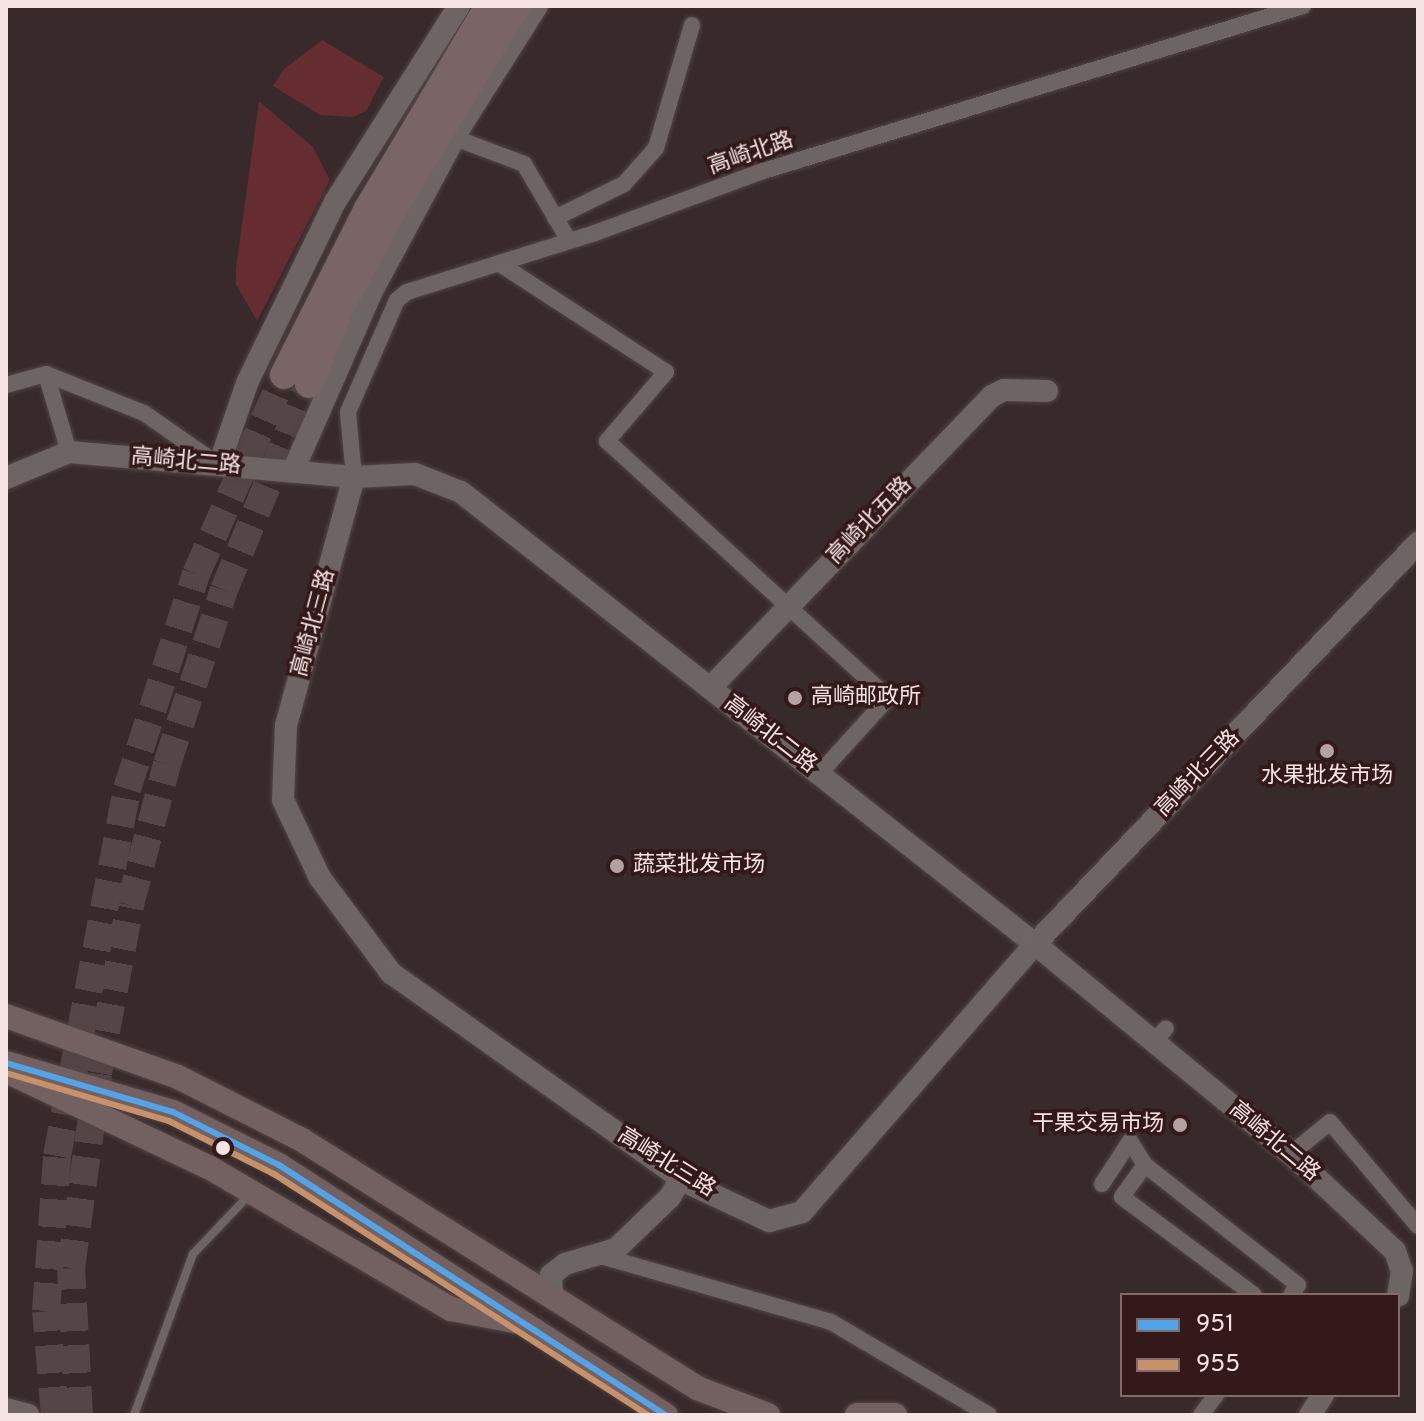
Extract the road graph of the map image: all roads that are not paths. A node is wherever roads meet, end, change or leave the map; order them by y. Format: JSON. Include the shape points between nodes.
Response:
{"nodes":[{"id":1,"x":459,"y":6,"type":"edge"},
{"id":2,"x":489,"y":6,"type":"edge"},
{"id":3,"x":516,"y":6,"type":"edge"},
{"id":4,"x":537,"y":6,"type":"edge"},
{"id":5,"x":1303,"y":6,"type":"edge"},
{"id":6,"x":692,"y":25,"type":"dead end"},
{"id":7,"x":455,"y":138,"type":"junction"},
{"id":8,"x":555,"y":218,"type":"junction"},
{"id":9,"x":568,"y":239,"type":"junction"},
{"id":10,"x":500,"y":264,"type":"junction"},
{"id":11,"x":46,"y":374,"type":"junction"},
{"id":12,"x":6,"y":385,"type":"edge"},
{"id":13,"x":1047,"y":391,"type":"dead end"},
{"id":14,"x":69,"y":452,"type":"junction"},
{"id":15,"x":219,"y":465,"type":"junction"},
{"id":16,"x":293,"y":471,"type":"junction"},
{"id":17,"x":354,"y":477,"type":"junction"},
{"id":18,"x":6,"y":478,"type":"edge"},
{"id":19,"x":1418,"y":543,"type":"edge"},
{"id":20,"x":787,"y":607,"type":"junction"},
{"id":21,"x":710,"y":688,"type":"junction"},
{"id":22,"x":819,"y":774,"type":"junction"},
{"id":23,"x":1035,"y":944,"type":"junction"},
{"id":24,"x":6,"y":1004,"type":"edge"},
{"id":25,"x":6,"y":1016,"type":"edge"},
{"id":26,"x":40,"y":1024,"type":"junction"},
{"id":27,"x":6,"y":1063,"type":"edge"},
{"id":28,"x":6,"y":1071,"type":"edge"},
{"id":29,"x":1291,"y":1154,"type":"junction"},
{"id":30,"x":1145,"y":1165,"type":"junction"},
{"id":31,"x":681,"y":1178,"type":"junction"},
{"id":32,"x":1102,"y":1184,"type":"dead end"},
{"id":33,"x":253,"y":1192,"type":"junction"},
{"id":34,"x":1418,"y":1226,"type":"edge"},
{"id":35,"x":601,"y":1256,"type":"junction"},
{"id":36,"x":1251,"y":1293,"type":"edge"},
{"id":37,"x":1292,"y":1293,"type":"edge"},
{"id":38,"x":1398,"y":1293,"type":"edge"},
{"id":39,"x":552,"y":1295,"type":"junction"},
{"id":40,"x":525,"y":1323,"type":"junction"},
{"id":41,"x":697,"y":1388,"type":"junction"},
{"id":42,"x":1214,"y":1397,"type":"edge"},
{"id":43,"x":1322,"y":1397,"type":"edge"},
{"id":44,"x":6,"y":1409,"type":"edge"},
{"id":45,"x":28,"y":1415,"type":"edge"},
{"id":46,"x":134,"y":1415,"type":"edge"},
{"id":47,"x":666,"y":1415,"type":"edge"},
{"id":48,"x":737,"y":1415,"type":"edge"},
{"id":49,"x":768,"y":1415,"type":"edge"},
{"id":50,"x":857,"y":1415,"type":"edge"},
{"id":51,"x":895,"y":1415,"type":"edge"},
{"id":52,"x":989,"y":1415,"type":"edge"},
{"id":53,"x":1201,"y":1415,"type":"edge"},
{"id":54,"x":1310,"y":1415,"type":"edge"}],
"edges":[{"from":1,"to":15,"type":"street","via":[[335,202],[247,383]]},
{"from":2,"to":3,"type":"highway","via":[[368,209],[296,380]]},
{"from":4,"to":7,"type":"street"},
{"from":5,"to":9,"type":"street","name":"高崎北路","via":[[760,172]]},
{"from":6,"to":8,"type":"street","via":[[656,148],[624,184]]},
{"from":7,"to":8,"type":"street","via":[[524,164]]},
{"from":7,"to":16,"type":"street","via":[[372,291]]},
{"from":8,"to":9,"type":"street"},
{"from":9,"to":10,"type":"street","name":"高崎北路"},
{"from":10,"to":17,"type":"street","name":"高崎北路","via":[[420,287],[397,300],[348,412]]},
{"from":10,"to":20,"type":"street","via":[[666,372],[607,441]]},
{"from":11,"to":12,"type":"street"},
{"from":11,"to":14,"type":"street"},
{"from":11,"to":15,"type":"street","via":[[144,413]]},
{"from":13,"to":20,"type":"street","name":"高崎北五路","via":[[1004,390],[992,396]]},
{"from":14,"to":15,"type":"street","name":"高崎北二路"},
{"from":14,"to":18,"type":"street","name":"高崎北二路"},
{"from":15,"to":16,"type":"street","name":"高崎北二路"},
{"from":16,"to":17,"type":"street","name":"高崎北二路"},
{"from":17,"to":21,"type":"street","name":"高崎北二路","via":[[415,474],[461,492]]},
{"from":17,"to":31,"type":"street","name":"高崎北三路","via":[[286,725],[283,800],[320,878],[391,973]]},
{"from":19,"to":23,"type":"street","name":"高崎北三路"},
{"from":20,"to":21,"type":"street","name":"高崎北五路"},
{"from":20,"to":22,"type":"street","via":[[888,698]]},
{"from":21,"to":22,"type":"street","name":"高崎北二路"},
{"from":22,"to":23,"type":"street","name":"高崎北二路"},
{"from":23,"to":29,"type":"street","name":"高崎北二路","via":[[1160,1035]]},
{"from":23,"to":31,"type":"street","name":"高崎北三路","via":[[802,1212],[769,1221]]},
{"from":24,"to":26,"type":"lane"},
{"from":25,"to":26,"type":"main road"},
{"from":26,"to":39,"type":"main road","via":[[178,1077],[302,1140]]},
{"from":27,"to":40,"type":"main road","via":[[173,1112],[279,1165]]},
{"from":28,"to":33,"type":"main road"},
{"from":29,"to":34,"type":"street","via":[[1330,1122]]},
{"from":29,"to":38,"type":"street","name":"高崎北二路","via":[[1388,1242],[1402,1271]]},
{"from":30,"to":32,"type":"street","via":[[1130,1141]]},
{"from":30,"to":36,"type":"street","via":[[1122,1197]]},
{"from":30,"to":37,"type":"street","via":[[1298,1285]]},
{"from":31,"to":35,"type":"street","via":[[656,1211]]},
{"from":33,"to":40,"type":"main road","via":[[451,1309]]},
{"from":33,"to":46,"type":"lane","via":[[193,1254]]},
{"from":35,"to":39,"type":"street","via":[[565,1264],[551,1275]]},
{"from":35,"to":52,"type":"street","via":[[831,1322]]},
{"from":39,"to":41,"type":"main road"},
{"from":40,"to":47,"type":"main road"},
{"from":41,"to":48,"type":"lane"},
{"from":41,"to":49,"type":"main road"},
{"from":42,"to":53,"type":"street"},
{"from":43,"to":54,"type":"street"},
{"from":44,"to":45,"type":"street"},
{"from":50,"to":51,"type":"main road"}]}
